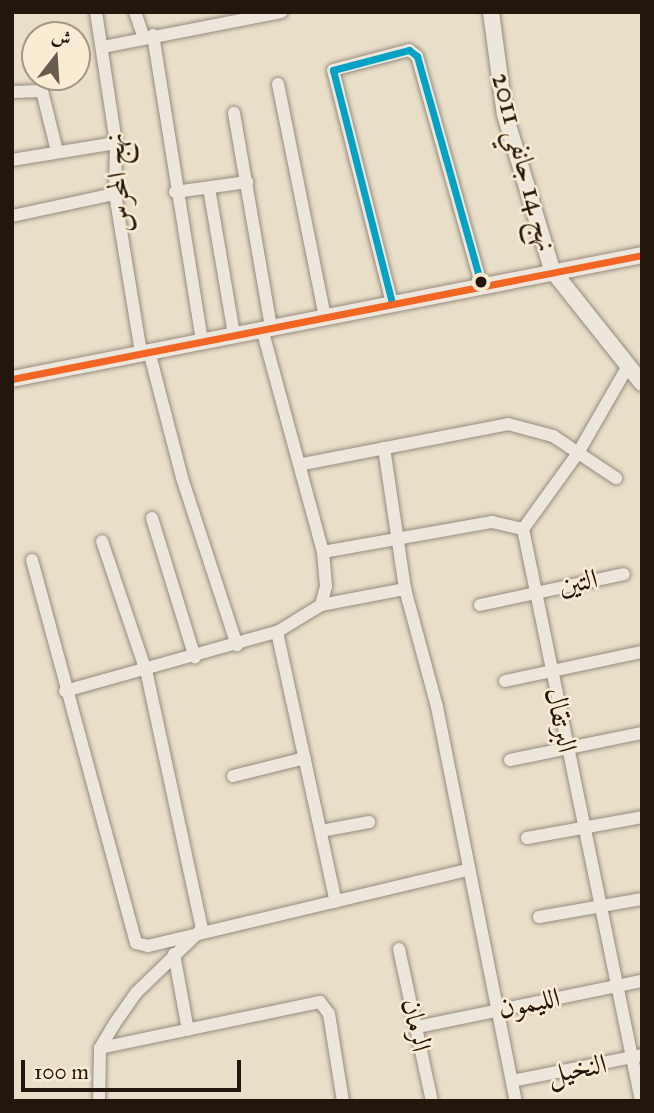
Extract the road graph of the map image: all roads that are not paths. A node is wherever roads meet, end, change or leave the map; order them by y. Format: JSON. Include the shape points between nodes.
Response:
{"nodes":[{"id":1,"x":96,"y":12,"type":"edge"},
{"id":2,"x":135,"y":12,"type":"edge"},
{"id":3,"x":282,"y":12,"type":"edge"},
{"id":4,"x":491,"y":12,"type":"edge"},
{"id":5,"x":148,"y":37,"type":"junction"},
{"id":6,"x":103,"y":47,"type":"junction"},
{"id":7,"x":278,"y":83,"type":"dead end"},
{"id":8,"x":12,"y":92,"type":"edge"},
{"id":9,"x":234,"y":113,"type":"dead end"},
{"id":10,"x":116,"y":143,"type":"junction"},
{"id":11,"x":57,"y":151,"type":"junction"},
{"id":12,"x":12,"y":160,"type":"edge"},
{"id":13,"x":247,"y":182,"type":"junction"},
{"id":14,"x":209,"y":188,"type":"junction"},
{"id":15,"x":175,"y":192,"type":"junction"},
{"id":16,"x":116,"y":194,"type":"junction"},
{"id":17,"x":12,"y":216,"type":"edge"},
{"id":18,"x":642,"y":255,"type":"edge"},
{"id":19,"x":552,"y":271,"type":"junction"},
{"id":20,"x":481,"y":285,"type":"junction"},
{"id":21,"x":392,"y":303,"type":"junction"},
{"id":22,"x":325,"y":317,"type":"junction"},
{"id":23,"x":267,"y":328,"type":"junction"},
{"id":24,"x":234,"y":335,"type":"junction"},
{"id":25,"x":202,"y":341,"type":"junction"},
{"id":26,"x":145,"y":352,"type":"junction"},
{"id":27,"x":628,"y":366,"type":"junction"},
{"id":28,"x":12,"y":379,"type":"edge"},
{"id":29,"x":641,"y":381,"type":"edge"},
{"id":30,"x":383,"y":448,"type":"junction"},
{"id":31,"x":578,"y":453,"type":"junction"},
{"id":32,"x":303,"y":464,"type":"junction"},
{"id":33,"x":615,"y":478,"type":"dead end"},
{"id":34,"x":152,"y":518,"type":"dead end"},
{"id":35,"x":523,"y":529,"type":"junction"},
{"id":36,"x":398,"y":540,"type":"junction"},
{"id":37,"x":102,"y":541,"type":"dead end"},
{"id":38,"x":323,"y":552,"type":"junction"},
{"id":39,"x":32,"y":560,"type":"dead end"},
{"id":40,"x":624,"y":574,"type":"dead end"},
{"id":41,"x":405,"y":589,"type":"junction"},
{"id":42,"x":533,"y":591,"type":"junction"},
{"id":43,"x":321,"y":605,"type":"junction"},
{"id":44,"x":480,"y":605,"type":"dead end"},
{"id":45,"x":277,"y":632,"type":"junction"},
{"id":46,"x":237,"y":645,"type":"junction"},
{"id":47,"x":642,"y":652,"type":"edge"},
{"id":48,"x":195,"y":658,"type":"junction"},
{"id":49,"x":550,"y":670,"type":"junction"},
{"id":50,"x":146,"y":671,"type":"junction"},
{"id":51,"x":505,"y":681,"type":"dead end"},
{"id":52,"x":65,"y":691,"type":"junction"},
{"id":53,"x":642,"y":733,"type":"edge"},
{"id":54,"x":566,"y":748,"type":"junction"},
{"id":55,"x":305,"y":758,"type":"junction"},
{"id":56,"x":510,"y":761,"type":"dead end"},
{"id":57,"x":233,"y":776,"type":"dead end"},
{"id":58,"x":642,"y":817,"type":"edge"},
{"id":59,"x":369,"y":822,"type":"dead end"},
{"id":60,"x":584,"y":826,"type":"junction"},
{"id":61,"x":321,"y":831,"type":"junction"},
{"id":62,"x":527,"y":838,"type":"dead end"},
{"id":63,"x":468,"y":870,"type":"junction"},
{"id":64,"x":642,"y":899,"type":"edge"},
{"id":65,"x":336,"y":902,"type":"junction"},
{"id":66,"x":602,"y":908,"type":"junction"},
{"id":67,"x":539,"y":917,"type":"dead end"},
{"id":68,"x":202,"y":929,"type":"junction"},
{"id":69,"x":399,"y":949,"type":"dead end"},
{"id":70,"x":174,"y":954,"type":"junction"},
{"id":71,"x":642,"y":981,"type":"edge"},
{"id":72,"x":617,"y":986,"type":"junction"},
{"id":73,"x":497,"y":1010,"type":"junction"},
{"id":74,"x":417,"y":1027,"type":"junction"},
{"id":75,"x":188,"y":1030,"type":"junction"},
{"id":76,"x":100,"y":1048,"type":"junction"},
{"id":77,"x":637,"y":1057,"type":"edge"},
{"id":78,"x":512,"y":1081,"type":"junction"},
{"id":79,"x":341,"y":1100,"type":"edge"},
{"id":80,"x":99,"y":1101,"type":"edge"},
{"id":81,"x":432,"y":1101,"type":"edge"},
{"id":82,"x":516,"y":1101,"type":"edge"},
{"id":83,"x":641,"y":1101,"type":"edge"}],
"edges":[{"from":1,"to":6,"type":"street","name":"نهج المحرس"},
{"from":2,"to":5,"type":"street"},
{"from":3,"to":5,"type":"street"},
{"from":4,"to":19,"type":"street","name":"نهج 14 جانفي 2011","via":[[505,115]]},
{"from":5,"to":6,"type":"street"},
{"from":5,"to":15,"type":"street"},
{"from":6,"to":10,"type":"street","name":"نهج المحرس"},
{"from":7,"to":22,"type":"street"},
{"from":8,"to":11,"type":"street","via":[[36,88],[44,94]]},
{"from":9,"to":13,"type":"street"},
{"from":10,"to":11,"type":"street"},
{"from":10,"to":16,"type":"street","name":"نهج المحرس"},
{"from":11,"to":12,"type":"street"},
{"from":13,"to":14,"type":"street"},
{"from":13,"to":23,"type":"street"},
{"from":14,"to":15,"type":"street"},
{"from":14,"to":24,"type":"street"},
{"from":15,"to":25,"type":"street"},
{"from":16,"to":17,"type":"street"},
{"from":16,"to":26,"type":"street","name":"نهج المحرس"},
{"from":18,"to":19,"type":"street"},
{"from":19,"to":20,"type":"street"},
{"from":19,"to":27,"type":"street"},
{"from":20,"to":21,"type":"street"},
{"from":20,"to":21,"type":"street","via":[[417,56],[408,50],[333,71]]},
{"from":21,"to":22,"type":"street"},
{"from":22,"to":23,"type":"street"},
{"from":23,"to":24,"type":"street"},
{"from":23,"to":32,"type":"street"},
{"from":24,"to":25,"type":"street"},
{"from":25,"to":26,"type":"street"},
{"from":26,"to":28,"type":"street"},
{"from":26,"to":46,"type":"street","name":"نهج المحرس"},
{"from":27,"to":29,"type":"street"},
{"from":27,"to":31,"type":"street"},
{"from":30,"to":31,"type":"street","via":[[508,424],[538,429]]},
{"from":30,"to":32,"type":"street"},
{"from":30,"to":36,"type":"street"},
{"from":31,"to":33,"type":"street"},
{"from":31,"to":35,"type":"street"},
{"from":32,"to":38,"type":"street"},
{"from":34,"to":48,"type":"street"},
{"from":35,"to":36,"type":"street","via":[[492,522]]},
{"from":35,"to":42,"type":"street","name":"البرتقال"},
{"from":36,"to":38,"type":"street"},
{"from":36,"to":41,"type":"street"},
{"from":37,"to":50,"type":"street"},
{"from":38,"to":43,"type":"street","via":[[327,586]]},
{"from":39,"to":52,"type":"street"},
{"from":40,"to":42,"type":"street","name":"التين"},
{"from":41,"to":43,"type":"street"},
{"from":41,"to":63,"type":"street","via":[[437,707]]},
{"from":42,"to":44,"type":"street","name":"التين"},
{"from":42,"to":49,"type":"street","name":"البرتقال"},
{"from":43,"to":45,"type":"street"},
{"from":45,"to":46,"type":"street"},
{"from":45,"to":55,"type":"street"},
{"from":46,"to":48,"type":"street"},
{"from":47,"to":49,"type":"street"},
{"from":48,"to":50,"type":"street"},
{"from":49,"to":51,"type":"street"},
{"from":49,"to":54,"type":"street","name":"البرتقال"},
{"from":50,"to":52,"type":"street"},
{"from":50,"to":68,"type":"street"},
{"from":52,"to":68,"type":"street","via":[[136,943],[148,946]]},
{"from":53,"to":54,"type":"street"},
{"from":54,"to":56,"type":"street"},
{"from":54,"to":60,"type":"street","name":"البرتقال"},
{"from":55,"to":57,"type":"street"},
{"from":55,"to":61,"type":"street"},
{"from":58,"to":60,"type":"street"},
{"from":59,"to":61,"type":"street"},
{"from":60,"to":62,"type":"street"},
{"from":60,"to":66,"type":"street","name":"البرتقال"},
{"from":61,"to":65,"type":"street"},
{"from":63,"to":65,"type":"street"},
{"from":63,"to":73,"type":"street"},
{"from":64,"to":66,"type":"street"},
{"from":65,"to":68,"type":"street"},
{"from":66,"to":67,"type":"street"},
{"from":66,"to":72,"type":"street","name":"البرتقال"},
{"from":68,"to":70,"type":"street"},
{"from":69,"to":74,"type":"street","name":"الرمان"},
{"from":70,"to":75,"type":"street"},
{"from":70,"to":76,"type":"street","via":[[126,1005]]},
{"from":71,"to":72,"type":"street","name":"الليمون"},
{"from":72,"to":73,"type":"street","name":"الليمون"},
{"from":72,"to":77,"type":"street","name":"البرتقال"},
{"from":73,"to":74,"type":"street","name":"الليمون"},
{"from":73,"to":78,"type":"street"},
{"from":74,"to":81,"type":"street","name":"الرمان"},
{"from":75,"to":76,"type":"street"},
{"from":75,"to":79,"type":"street","via":[[320,1002],[329,1014]]},
{"from":76,"to":80,"type":"street"},
{"from":77,"to":78,"type":"street","name":"النخيل"},
{"from":77,"to":83,"type":"street","name":"البرتقال"},
{"from":78,"to":82,"type":"street"}]}
